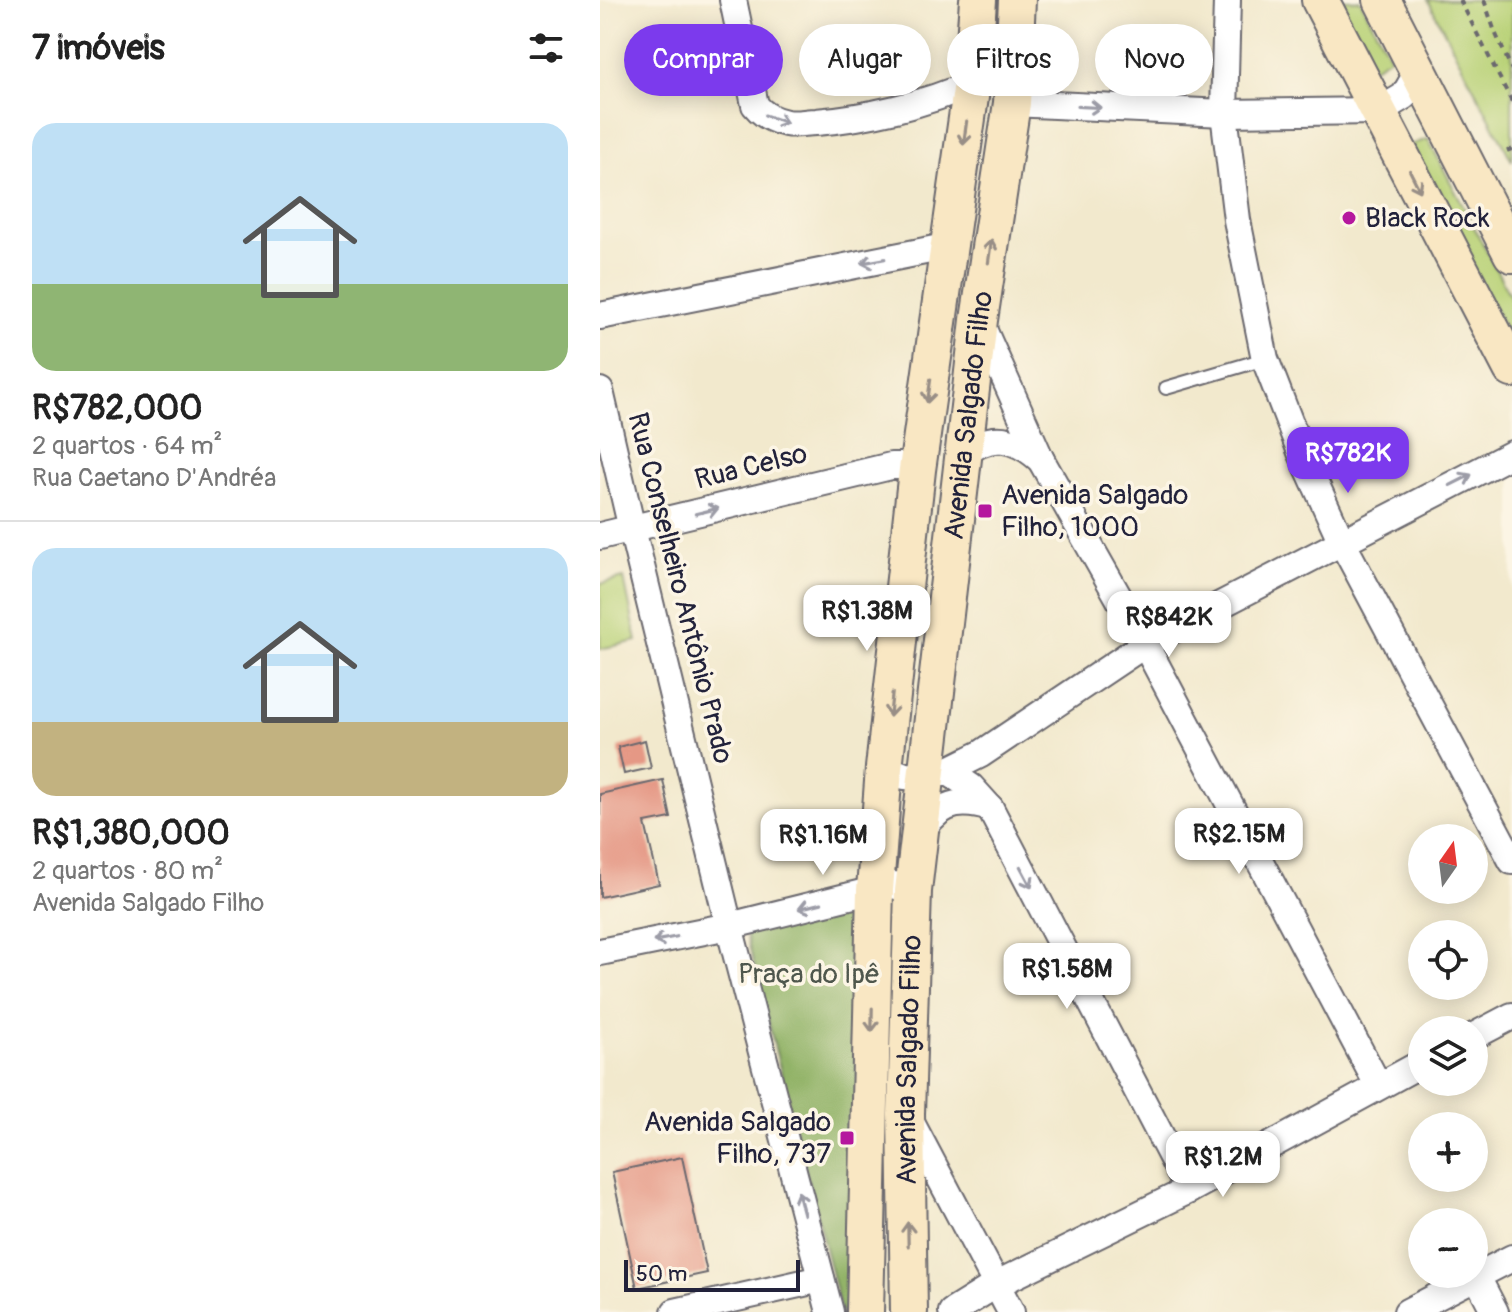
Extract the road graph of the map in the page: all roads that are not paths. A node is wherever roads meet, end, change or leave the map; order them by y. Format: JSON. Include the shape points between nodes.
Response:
{"nodes":[{"id":1,"x":733,"y":0,"type":"edge"},
{"id":2,"x":978,"y":0,"type":"edge"},
{"id":3,"x":1017,"y":0,"type":"edge"},
{"id":4,"x":1227,"y":0,"type":"edge"},
{"id":5,"x":1320,"y":0,"type":"edge"},
{"id":6,"x":1382,"y":0,"type":"edge"},
{"id":7,"x":976,"y":24,"type":"edge"},
{"id":8,"x":1419,"y":70,"type":"junction"},
{"id":9,"x":947,"y":95,"type":"edge"},
{"id":10,"x":970,"y":96,"type":"edge"},
{"id":11,"x":1012,"y":103,"type":"junction"},
{"id":12,"x":1379,"y":111,"type":"junction"},
{"id":13,"x":1224,"y":113,"type":"junction"},
{"id":14,"x":950,"y":246,"type":"junction"},
{"id":15,"x":1512,"y":254,"type":"edge"},
{"id":16,"x":600,"y":316,"type":"edge"},
{"id":17,"x":979,"y":320,"type":"junction"},
{"id":18,"x":1265,"y":359,"type":"junction"},
{"id":19,"x":1512,"y":369,"type":"edge"},
{"id":20,"x":1166,"y":388,"type":"dead end"},
{"id":21,"x":600,"y":391,"type":"edge"},
{"id":22,"x":1512,"y":454,"type":"edge"},
{"id":23,"x":963,"y":455,"type":"junction"},
{"id":24,"x":1041,"y":460,"type":"junction"},
{"id":25,"x":917,"y":470,"type":"junction"},
{"id":26,"x":632,"y":529,"type":"junction"},
{"id":27,"x":600,"y":536,"type":"edge"},
{"id":28,"x":1342,"y":542,"type":"junction"},
{"id":29,"x":1145,"y":644,"type":"junction"},
{"id":30,"x":932,"y":720,"type":"junction"},
{"id":31,"x":981,"y":754,"type":"junction"},
{"id":32,"x":884,"y":768,"type":"junction"},
{"id":33,"x":936,"y":774,"type":"junction"},
{"id":34,"x":990,"y":808,"type":"junction"},
{"id":35,"x":917,"y":839,"type":"junction"},
{"id":36,"x":1512,"y":861,"type":"edge"},
{"id":37,"x":875,"y":890,"type":"junction"},
{"id":38,"x":913,"y":891,"type":"junction"},
{"id":39,"x":729,"y":926,"type":"junction"},
{"id":40,"x":600,"y":952,"type":"edge"},
{"id":41,"x":1512,"y":1016,"type":"edge"},
{"id":42,"x":1488,"y":1029,"type":"edge"},
{"id":43,"x":1408,"y":1070,"type":"edge"},
{"id":44,"x":1378,"y":1085,"type":"junction"},
{"id":45,"x":906,"y":1114,"type":"junction"},
{"id":46,"x":1189,"y":1190,"type":"junction"},
{"id":47,"x":1512,"y":1258,"type":"edge"},
{"id":48,"x":1488,"y":1269,"type":"edge"},
{"id":49,"x":821,"y":1279,"type":"junction"},
{"id":50,"x":997,"y":1284,"type":"junction"},
{"id":51,"x":1452,"y":1288,"type":"edge"},
{"id":52,"x":1483,"y":1288,"type":"edge"},
{"id":53,"x":675,"y":1312,"type":"edge"},
{"id":54,"x":830,"y":1312,"type":"edge"},
{"id":55,"x":865,"y":1312,"type":"edge"},
{"id":56,"x":909,"y":1312,"type":"edge"},
{"id":57,"x":952,"y":1312,"type":"edge"},
{"id":58,"x":1011,"y":1312,"type":"edge"},
{"id":59,"x":1407,"y":1312,"type":"edge"},
{"id":60,"x":1495,"y":1312,"type":"edge"}],
"edges":[{"from":1,"to":9,"type":"street","one_way":true,"via":[[755,105],[773,119],[789,124],[835,120]]},
{"from":2,"to":7,"type":"main road","name":"Avenida Salgado Filho"},
{"from":3,"to":11,"type":"main road","name":"Avenida Salgado Filho"},
{"from":4,"to":13,"type":"street"},
{"from":5,"to":12,"type":"main road"},
{"from":6,"to":8,"type":"main road"},
{"from":8,"to":12,"type":"street","via":[[1404,96]]},
{"from":8,"to":15,"type":"main road"},
{"from":10,"to":14,"type":"main road","name":"Avenida Salgado Filho","one_way":true},
{"from":11,"to":13,"type":"street","one_way":true},
{"from":17,"to":11,"type":"main road","name":"Avenida Salgado Filho","one_way":true},
{"from":12,"to":13,"type":"street"},
{"from":12,"to":19,"type":"main road","one_way":true},
{"from":13,"to":18,"type":"street","via":[[1237,220]]},
{"from":14,"to":16,"type":"street","one_way":true},
{"from":14,"to":25,"type":"main road","name":"Avenida Salgado Filho","one_way":true},
{"from":17,"to":23,"type":"main road","name":"Avenida Salgado Filho"},
{"from":17,"to":24,"type":"street"},
{"from":18,"to":20,"type":"lane"},
{"from":18,"to":28,"type":"street"},
{"from":21,"to":26,"type":"street","name":"Rua Conselheiro Antônio Prado"},
{"from":28,"to":22,"type":"street","one_way":true},
{"from":23,"to":24,"type":"street","via":[[984,441],[1000,439],[1027,448]]},
{"from":23,"to":30,"type":"main road","name":"Avenida Salgado Filho"},
{"from":24,"to":29,"type":"street"},
{"from":26,"to":25,"type":"street","name":"Rua Celso","one_way":true,"via":[[891,466]]},
{"from":25,"to":32,"type":"main road","name":"Avenida Salgado Filho","one_way":true},
{"from":26,"to":27,"type":"street","name":"Rua Celso"},
{"from":26,"to":39,"type":"street","name":"Rua Conselheiro Antônio Prado"},
{"from":28,"to":29,"type":"street"},
{"from":28,"to":36,"type":"street"},
{"from":29,"to":31,"type":"street"},
{"from":29,"to":44,"type":"street"},
{"from":30,"to":31,"type":"street","via":[[951,745]]},
{"from":30,"to":33,"type":"main road","name":"Avenida Salgado Filho"},
{"from":31,"to":33,"type":"street"},
{"from":32,"to":33,"type":"street","via":[[905,776]]},
{"from":32,"to":37,"type":"main road","name":"Avenida Salgado Filho"},
{"from":33,"to":34,"type":"street","via":[[971,787]]},
{"from":33,"to":35,"type":"main road","name":"Avenida Salgado Filho"},
{"from":34,"to":35,"type":"street","via":[[954,803],[932,818]]},
{"from":34,"to":46,"type":"street","one_way":true},
{"from":35,"to":38,"type":"main road","name":"Avenida Salgado Filho"},
{"from":37,"to":38,"type":"street","via":[[894,885]]},
{"from":37,"to":39,"type":"street","one_way":true},
{"from":37,"to":55,"type":"main road","name":"Avenida Salgado Filho","one_way":true},
{"from":38,"to":45,"type":"main road","name":"Avenida Salgado Filho"},
{"from":39,"to":40,"type":"street","one_way":true},
{"from":49,"to":39,"type":"street","name":"Rua Conselheiro Antônio Prado","one_way":true},
{"from":41,"to":42,"type":"street"},
{"from":43,"to":44,"type":"street"},
{"from":44,"to":46,"type":"street"},
{"from":45,"to":50,"type":"street"},
{"from":56,"to":45,"type":"main road","name":"Avenida Salgado Filho","one_way":true},
{"from":46,"to":50,"type":"street"},
{"from":47,"to":48,"type":"street"},
{"from":49,"to":53,"type":"street"},
{"from":49,"to":54,"type":"street","name":"Rua Conselheiro Antônio Prado"},
{"from":50,"to":57,"type":"street"},
{"from":50,"to":58,"type":"street"},
{"from":51,"to":59,"type":"street"},
{"from":52,"to":60,"type":"street"}]}
